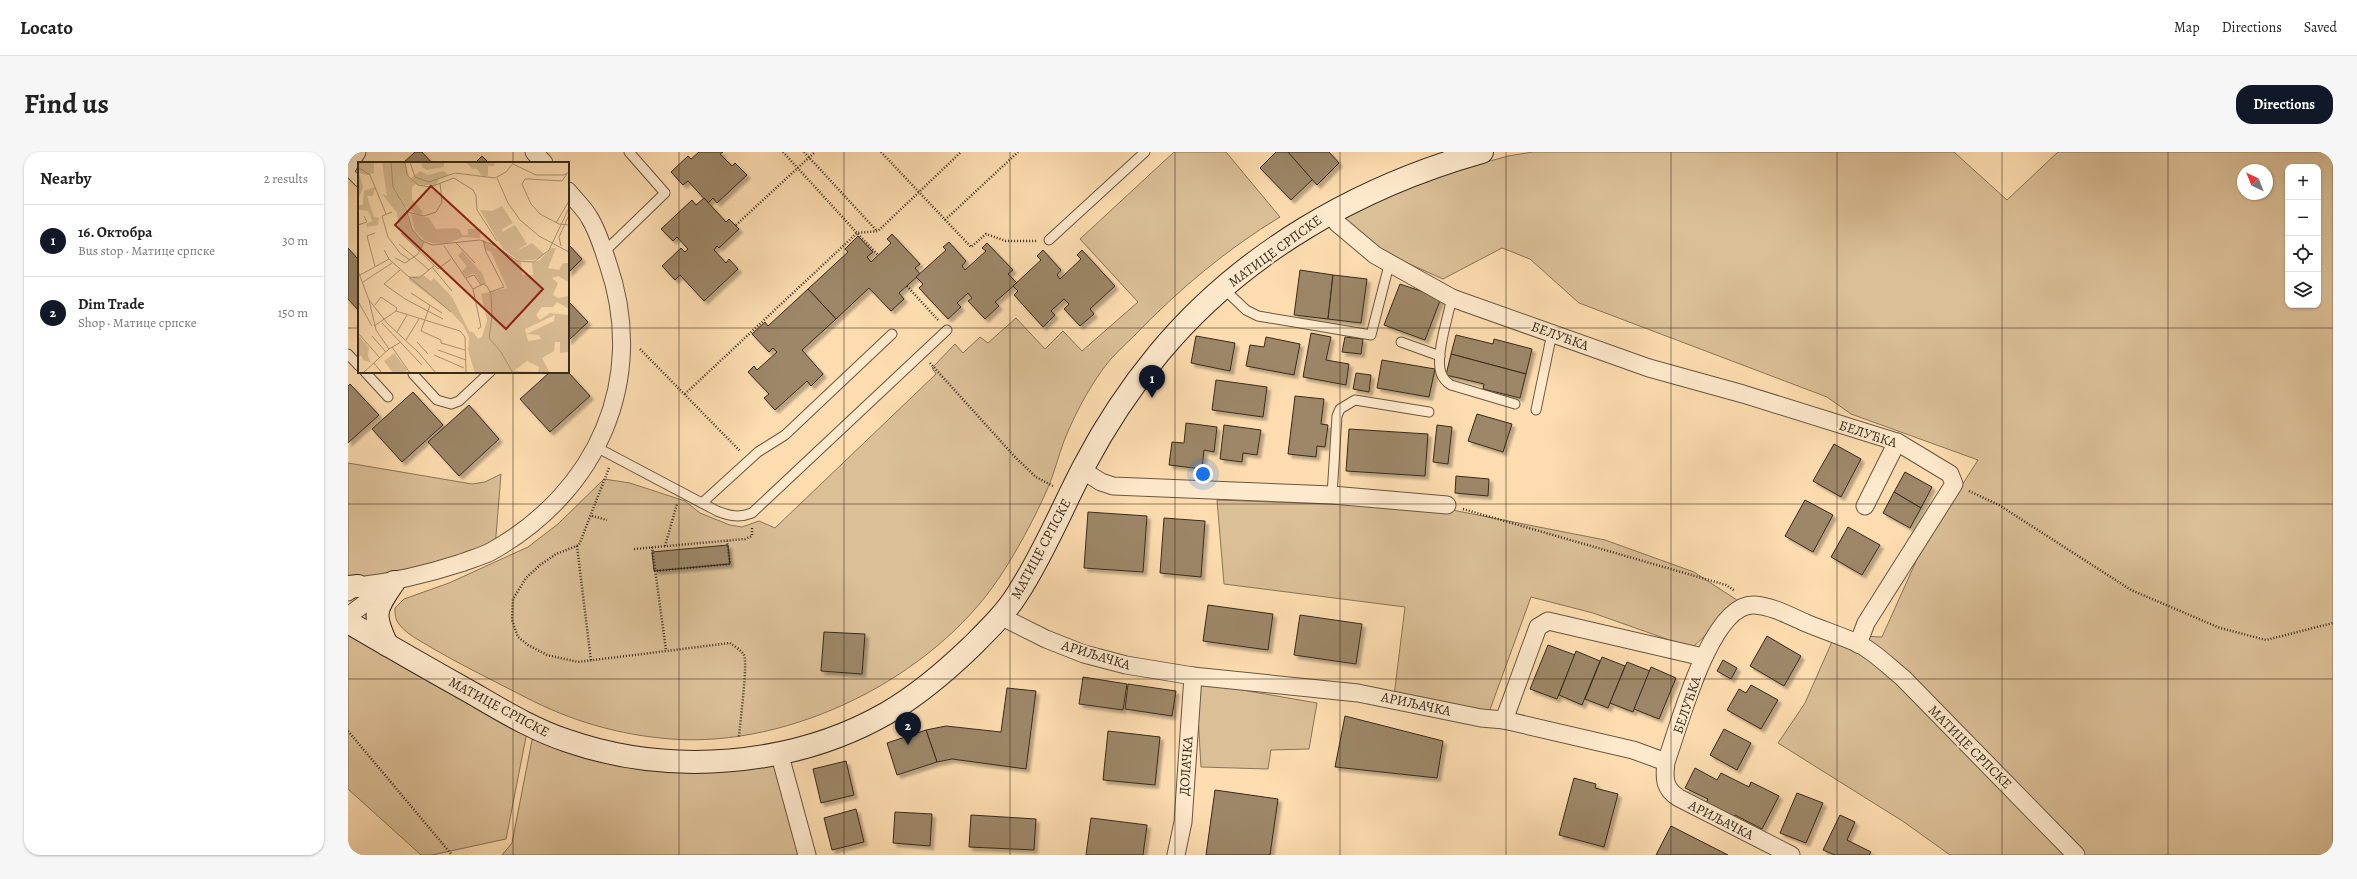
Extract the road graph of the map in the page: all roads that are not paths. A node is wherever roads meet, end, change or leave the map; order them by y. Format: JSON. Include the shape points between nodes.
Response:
{"nodes":[{"id":1,"x":357,"y":152,"type":"edge"},
{"id":2,"x":534,"y":152,"type":"edge"},
{"id":3,"x":629,"y":152,"type":"edge"},
{"id":4,"x":1145,"y":152,"type":"edge"},
{"id":5,"x":1470,"y":154,"type":"edge"},
{"id":6,"x":543,"y":162,"type":"edge"},
{"id":7,"x":348,"y":166,"type":"edge"},
{"id":8,"x":348,"y":171,"type":"edge"},
{"id":9,"x":358,"y":181,"type":"edge"},
{"id":10,"x":569,"y":192,"type":"edge"},
{"id":11,"x":1330,"y":212,"type":"junction"},
{"id":12,"x":1049,"y":240,"type":"road end"},
{"id":13,"x":604,"y":252,"type":"junction"},
{"id":14,"x":1389,"y":264,"type":"junction"},
{"id":15,"x":1223,"y":288,"type":"junction"},
{"id":16,"x":1452,"y":298,"type":"junction"},
{"id":17,"x":947,"y":330,"type":"road end"},
{"id":18,"x":1552,"y":333,"type":"junction"},
{"id":19,"x":892,"y":334,"type":"dead end"},
{"id":20,"x":1401,"y":342,"type":"dead end"},
{"id":21,"x":348,"y":354,"type":"edge"},
{"id":22,"x":1440,"y":356,"type":"junction"},
{"id":23,"x":358,"y":365,"type":"edge"},
{"id":24,"x":366,"y":373,"type":"edge"},
{"id":25,"x":489,"y":373,"type":"edge"},
{"id":26,"x":413,"y":374,"type":"dead end"},
{"id":27,"x":388,"y":397,"type":"dead end"},
{"id":28,"x":1515,"y":404,"type":"dead end"},
{"id":29,"x":1536,"y":410,"type":"dead end"},
{"id":30,"x":1429,"y":412,"type":"dead end"},
{"id":31,"x":1897,"y":442,"type":"junction"},
{"id":32,"x":596,"y":447,"type":"junction"},
{"id":33,"x":1082,"y":470,"type":"junction"},
{"id":34,"x":1332,"y":495,"type":"junction"},
{"id":35,"x":702,"y":503,"type":"junction"},
{"id":36,"x":1447,"y":505,"type":"road end"},
{"id":37,"x":1865,"y":506,"type":"dead end"},
{"id":38,"x":394,"y":582,"type":"junction"},
{"id":39,"x":351,"y":589,"type":"edge"},
{"id":40,"x":348,"y":616,"type":"edge"},
{"id":41,"x":1002,"y":617,"type":"junction"},
{"id":42,"x":348,"y":622,"type":"edge"},
{"id":43,"x":1858,"y":644,"type":"junction"},
{"id":44,"x":387,"y":645,"type":"junction"},
{"id":45,"x":1703,"y":658,"type":"junction"},
{"id":46,"x":1193,"y":676,"type":"junction"},
{"id":47,"x":1504,"y":720,"type":"junction"},
{"id":48,"x":779,"y":752,"type":"junction"},
{"id":49,"x":1666,"y":762,"type":"junction"},
{"id":50,"x":807,"y":855,"type":"edge"},
{"id":51,"x":1176,"y":855,"type":"edge"},
{"id":52,"x":1791,"y":855,"type":"edge"},
{"id":53,"x":2076,"y":855,"type":"edge"}],
"edges":[{"from":1,"to":7,"type":"street"},
{"from":2,"to":6,"type":"street"},
{"from":3,"to":13,"type":"lane","via":[[665,193]]},
{"from":4,"to":12,"type":"lane"},
{"from":5,"to":11,"type":"main road","name":"МАТИЦЕ СРПСКЕ","via":[[1403,178]]},
{"from":8,"to":9,"type":"lane"},
{"from":10,"to":13,"type":"street","via":[[589,217]]},
{"from":11,"to":14,"type":"street","name":"БЕЛУЋКА","via":[[1350,235]]},
{"from":11,"to":15,"type":"main road","name":"МАТИЦЕ СРПСКЕ","via":[[1268,253]]},
{"from":13,"to":32,"type":"street","via":[[618,292],[622,332],[621,367],[608,420]]},
{"from":14,"to":15,"type":"lane","name":"МАТИЦЕ СРПСКЕ","via":[[1371,335],[1258,316],[1246,310]]},
{"from":14,"to":16,"type":"street","name":"БЕЛУЋКА"},
{"from":15,"to":33,"type":"main road","name":"МАТИЦЕ СРПСКЕ","via":[[1186,323],[1138,379]]},
{"from":16,"to":18,"type":"street","name":"БЕЛУЋКА"},
{"from":16,"to":22,"type":"lane"},
{"from":17,"to":35,"type":"lane","via":[[748,515],[728,515]]},
{"from":18,"to":29,"type":"lane"},
{"from":18,"to":31,"type":"street","name":"БЕЛУЋКА","via":[[1649,368]]},
{"from":19,"to":35,"type":"lane","via":[[785,435],[749,460]]},
{"from":20,"to":22,"type":"lane"},
{"from":21,"to":23,"type":"lane"},
{"from":22,"to":28,"type":"lane","via":[[1440,372],[1444,380],[1451,385]]},
{"from":24,"to":27,"type":"lane"},
{"from":25,"to":26,"type":"lane","via":[[459,401],[451,404],[437,400]]},
{"from":30,"to":34,"type":"lane","via":[[1354,400],[1346,404],[1337,416]]},
{"from":31,"to":37,"type":"street"},
{"from":31,"to":43,"type":"street","name":"БЕЛУЋКА","via":[[1950,474],[1954,484],[1866,623]]},
{"from":32,"to":35,"type":"lane"},
{"from":32,"to":38,"type":"street","via":[[570,486],[549,511],[513,538],[490,552]]},
{"from":33,"to":34,"type":"street","via":[[1113,486]]},
{"from":33,"to":41,"type":"main road","name":"МАТИЦЕ СРПСКЕ","via":[[1034,567]]},
{"from":34,"to":36,"type":"street"},
{"from":38,"to":39,"type":"street"},
{"from":38,"to":40,"type":"street"},
{"from":38,"to":44,"type":"main road","via":[[380,601],[376,616]]},
{"from":41,"to":46,"type":"street","name":"АРИЉАЧКА","via":[[1019,627],[1084,654],[1126,665]]},
{"from":41,"to":48,"type":"main road","name":"МАТИЦЕ СРПСКЕ","via":[[940,676],[884,715],[810,745]]},
{"from":42,"to":44,"type":"main road","name":"МАТИЦЕ СРПСКЕ"},
{"from":43,"to":45,"type":"street","name":"БЕЛУЋКА","via":[[1775,610],[1754,605],[1743,607],[1731,614],[1717,631]]},
{"from":43,"to":53,"type":"street","name":"МАТИЦЕ СРПСКЕ","via":[[1903,678]]},
{"from":44,"to":48,"type":"main road","name":"МАТИЦЕ СРПСКЕ","via":[[532,727],[589,748],[635,758],[691,762],[725,761]]},
{"from":45,"to":47,"type":"street","via":[[1548,621],[1538,627]]},
{"from":45,"to":49,"type":"street","name":"БЕЛУЋКА"},
{"from":46,"to":47,"type":"street","name":"АРИЉАЧКА","via":[[1358,693],[1482,718]]},
{"from":46,"to":51,"type":"street","name":"ДОЛАЧКА","via":[[1182,822]]},
{"from":47,"to":49,"type":"street","name":"АРИЉАЧКА","via":[[1633,750]]},
{"from":48,"to":50,"type":"street"},
{"from":49,"to":52,"type":"street","name":"АРИЉАЧКА","via":[[1664,778],[1670,792]]}]}
